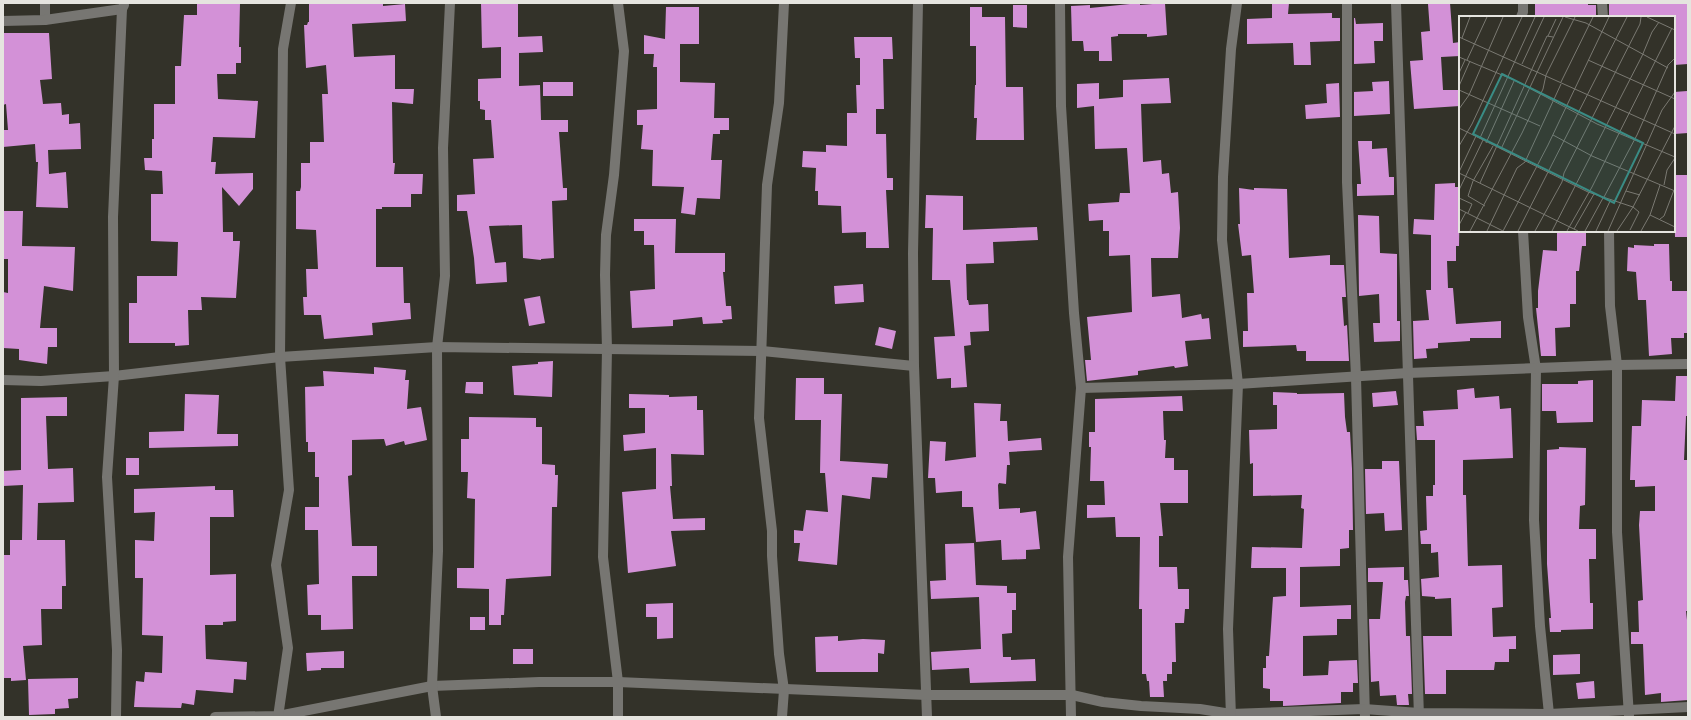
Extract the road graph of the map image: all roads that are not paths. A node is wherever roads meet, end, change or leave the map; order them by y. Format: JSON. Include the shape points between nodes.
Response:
{"nodes":[{"id":1,"x":44,"y":3,"type":"edge"},
{"id":2,"x":291,"y":3,"type":"edge"},
{"id":3,"x":450,"y":3,"type":"edge"},
{"id":4,"x":618,"y":3,"type":"edge"},
{"id":5,"x":784,"y":3,"type":"edge"},
{"id":6,"x":918,"y":3,"type":"edge"},
{"id":7,"x":1060,"y":3,"type":"edge"},
{"id":8,"x":1237,"y":3,"type":"edge"},
{"id":9,"x":1347,"y":3,"type":"edge"},
{"id":10,"x":1396,"y":3,"type":"edge"},
{"id":11,"x":1523,"y":3,"type":"edge"},
{"id":12,"x":1602,"y":3,"type":"edge"},
{"id":13,"x":123,"y":6,"type":"edge"},
{"id":14,"x":1522,"y":16,"type":"edge"},
{"id":15,"x":1603,"y":16,"type":"edge"},
{"id":16,"x":45,"y":20,"type":"junction"},
{"id":17,"x":3,"y":21,"type":"edge"},
{"id":18,"x":1523,"y":232,"type":"edge"},
{"id":19,"x":1609,"y":232,"type":"edge"},
{"id":20,"x":437,"y":347,"type":"junction"},
{"id":21,"x":607,"y":349,"type":"junction"},
{"id":22,"x":762,"y":351,"type":"junction"},
{"id":23,"x":280,"y":357,"type":"junction"},
{"id":24,"x":1688,"y":364,"type":"edge"},
{"id":25,"x":1617,"y":365,"type":"junction"},
{"id":26,"x":914,"y":366,"type":"junction"},
{"id":27,"x":1536,"y":369,"type":"junction"},
{"id":28,"x":1408,"y":373,"type":"junction"},
{"id":29,"x":114,"y":376,"type":"junction"},
{"id":30,"x":1356,"y":377,"type":"junction"},
{"id":31,"x":3,"y":380,"type":"edge"},
{"id":32,"x":1238,"y":384,"type":"junction"},
{"id":33,"x":1080,"y":388,"type":"junction"},
{"id":34,"x":618,"y":682,"type":"junction"},
{"id":35,"x":432,"y":686,"type":"junction"},
{"id":36,"x":784,"y":690,"type":"junction"},
{"id":37,"x":927,"y":695,"type":"junction"},
{"id":38,"x":1072,"y":695,"type":"junction"},
{"id":39,"x":1688,"y":707,"type":"edge"},
{"id":40,"x":1364,"y":713,"type":"edge"},
{"id":41,"x":1549,"y":714,"type":"junction"},
{"id":42,"x":1629,"y":714,"type":"edge"},
{"id":43,"x":1231,"y":715,"type":"edge"},
{"id":44,"x":1419,"y":715,"type":"edge"},
{"id":45,"x":116,"y":717,"type":"edge"},
{"id":46,"x":215,"y":717,"type":"edge"},
{"id":47,"x":278,"y":717,"type":"edge"},
{"id":48,"x":436,"y":717,"type":"edge"},
{"id":49,"x":618,"y":717,"type":"edge"},
{"id":50,"x":782,"y":717,"type":"edge"},
{"id":51,"x":926,"y":717,"type":"edge"},
{"id":52,"x":1071,"y":717,"type":"edge"}],
"edges":[{"from":1,"to":16,"type":"street"},
{"from":2,"to":23,"type":"street","via":[[283,49]]},
{"from":3,"to":20,"type":"street","via":[[443,148],[446,276]]},
{"from":4,"to":21,"type":"street","via":[[624,51],[614,175],[606,235]]},
{"from":5,"to":22,"type":"street","via":[[779,104],[767,185]]},
{"from":6,"to":26,"type":"street","via":[[913,253]]},
{"from":7,"to":33,"type":"street","via":[[1061,106]]},
{"from":8,"to":32,"type":"street","via":[[1226,112],[1222,240]]},
{"from":9,"to":30,"type":"street","via":[[1346,182]]},
{"from":10,"to":28,"type":"street"},
{"from":11,"to":14,"type":"street"},
{"from":12,"to":15,"type":"street"},
{"from":13,"to":16,"type":"street"},
{"from":13,"to":29,"type":"street","via":[[113,217]]},
{"from":16,"to":17,"type":"street"},
{"from":18,"to":27,"type":"street","via":[[1528,317]]},
{"from":19,"to":25,"type":"street","via":[[1610,306]]},
{"from":20,"to":21,"type":"street"},
{"from":20,"to":23,"type":"street"},
{"from":20,"to":35,"type":"street","via":[[438,551]]},
{"from":21,"to":22,"type":"street"},
{"from":21,"to":34,"type":"street","via":[[603,557]]},
{"from":22,"to":26,"type":"street"},
{"from":22,"to":36,"type":"street","via":[[759,418],[772,531],[778,639]]},
{"from":23,"to":29,"type":"street"},
{"from":23,"to":47,"type":"street","via":[[289,490],[276,565],[288,648]]},
{"from":24,"to":25,"type":"street"},
{"from":25,"to":27,"type":"street"},
{"from":25,"to":42,"type":"street","via":[[1617,532]]},
{"from":26,"to":37,"type":"street"},
{"from":27,"to":28,"type":"street"},
{"from":27,"to":41,"type":"street","via":[[1534,520],[1540,626]]},
{"from":28,"to":30,"type":"street"},
{"from":28,"to":44,"type":"street"},
{"from":29,"to":31,"type":"street"},
{"from":29,"to":45,"type":"street","via":[[107,477],[117,650]]},
{"from":30,"to":32,"type":"street"},
{"from":30,"to":40,"type":"street"},
{"from":32,"to":33,"type":"street"},
{"from":32,"to":43,"type":"street","via":[[1228,628]]},
{"from":33,"to":38,"type":"street","via":[[1068,557]]},
{"from":34,"to":35,"type":"street"},
{"from":34,"to":36,"type":"street"},
{"from":34,"to":49,"type":"street"},
{"from":35,"to":47,"type":"street"},
{"from":35,"to":48,"type":"street"},
{"from":36,"to":37,"type":"street"},
{"from":36,"to":50,"type":"street"},
{"from":37,"to":38,"type":"street"},
{"from":37,"to":51,"type":"street"},
{"from":38,"to":43,"type":"street","via":[[1134,705],[1200,709]]},
{"from":38,"to":52,"type":"street"},
{"from":39,"to":42,"type":"street"},
{"from":40,"to":43,"type":"street"},
{"from":40,"to":44,"type":"street"},
{"from":41,"to":42,"type":"street"},
{"from":41,"to":44,"type":"street"},
{"from":46,"to":47,"type":"street"}]}
